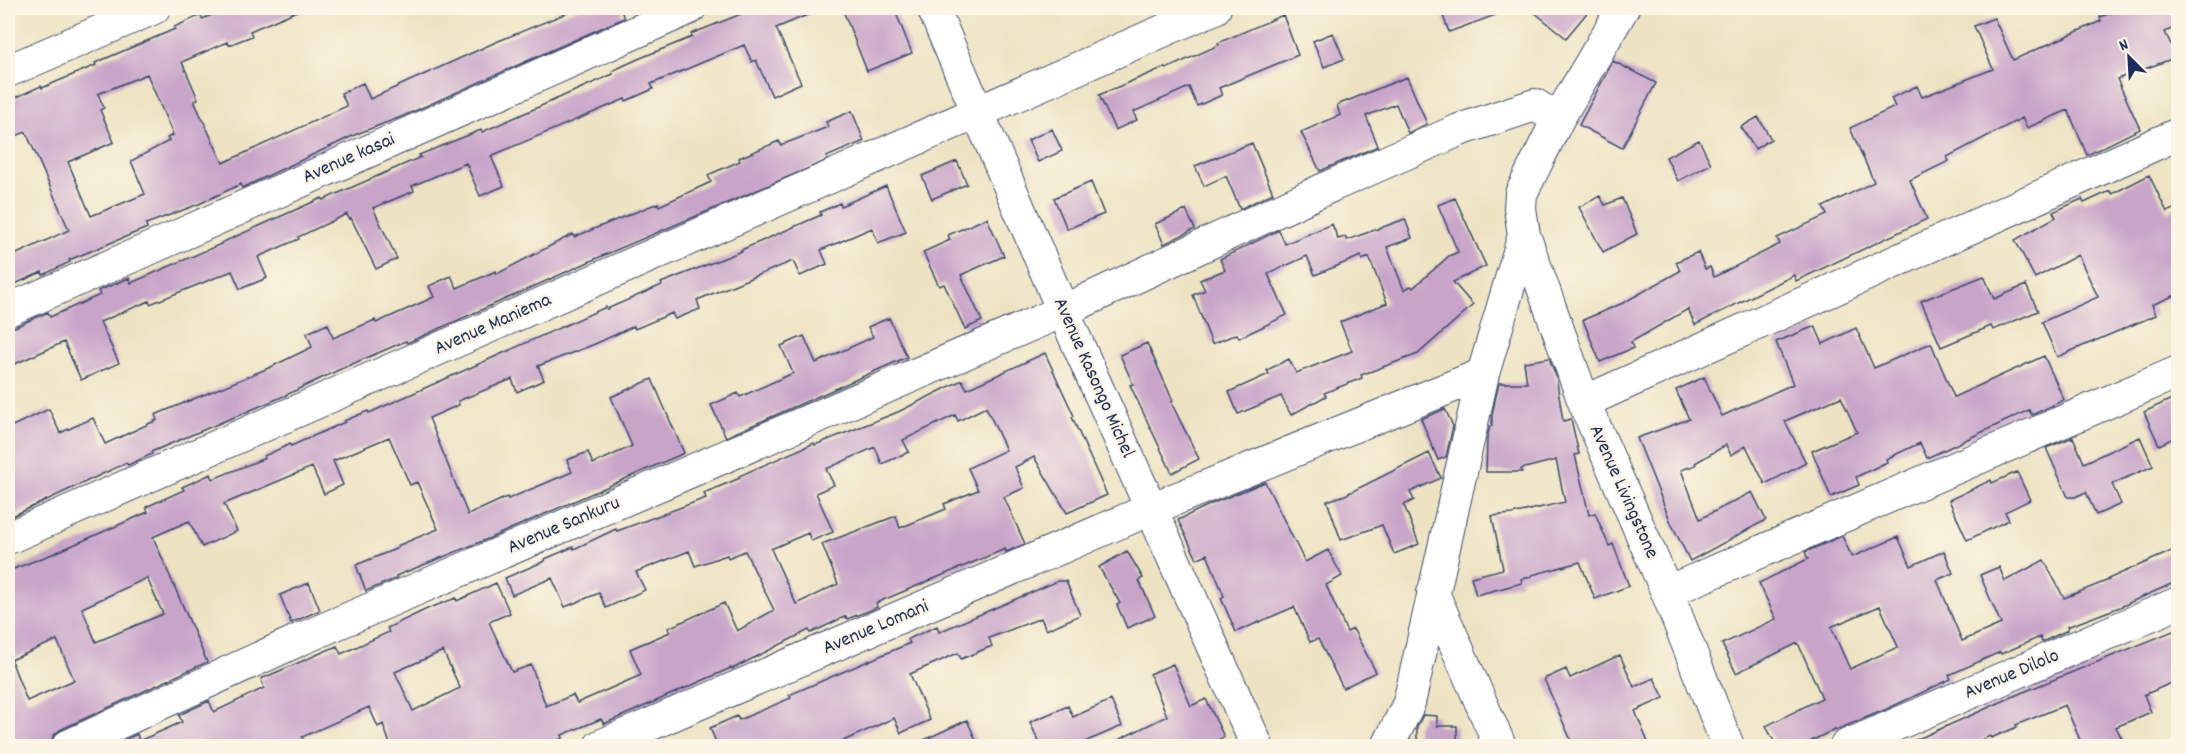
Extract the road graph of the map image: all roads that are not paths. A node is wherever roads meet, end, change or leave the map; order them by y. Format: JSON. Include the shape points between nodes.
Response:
{"nodes":[{"id":1,"x":154,"y":8,"type":"edge"},
{"id":2,"x":690,"y":8,"type":"edge"},
{"id":3,"x":933,"y":8,"type":"edge"},
{"id":4,"x":1215,"y":8,"type":"edge"},
{"id":5,"x":1623,"y":8,"type":"edge"},
{"id":6,"x":8,"y":71,"type":"edge"},
{"id":7,"x":1546,"y":112,"type":"junction"},
{"id":8,"x":979,"y":114,"type":"junction"},
{"id":9,"x":2178,"y":134,"type":"edge"},
{"id":10,"x":1524,"y":235,"type":"junction"},
{"id":11,"x":8,"y":310,"type":"edge"},
{"id":12,"x":1063,"y":311,"type":"junction"},
{"id":13,"x":2178,"y":372,"type":"edge"},
{"id":14,"x":1483,"y":374,"type":"junction"},
{"id":15,"x":1584,"y":402,"type":"junction"},
{"id":16,"x":1151,"y":509,"type":"junction"},
{"id":17,"x":8,"y":538,"type":"edge"},
{"id":18,"x":1433,"y":592,"type":"junction"},
{"id":19,"x":1667,"y":592,"type":"junction"},
{"id":20,"x":2178,"y":603,"type":"edge"},
{"id":21,"x":68,"y":747,"type":"edge"},
{"id":22,"x":600,"y":747,"type":"edge"},
{"id":23,"x":1257,"y":747,"type":"edge"},
{"id":24,"x":1388,"y":747,"type":"edge"},
{"id":25,"x":1500,"y":747,"type":"edge"},
{"id":26,"x":1728,"y":747,"type":"edge"},
{"id":27,"x":1846,"y":747,"type":"edge"}],
"edges":[{"from":1,"to":6,"type":"street"},
{"from":2,"to":11,"type":"street","name":"Avenue kasai"},
{"from":3,"to":8,"type":"street","name":"Avenue Kasongo Michel"},
{"from":4,"to":8,"type":"street","name":"Avenue Maniema"},
{"from":5,"to":7,"type":"street"},
{"from":7,"to":10,"type":"street","via":[[1521,194]]},
{"from":7,"to":12,"type":"street","name":"Avenue Sankuru","via":[[1448,134]]},
{"from":8,"to":12,"type":"street","name":"Avenue Kasongo Michel"},
{"from":8,"to":17,"type":"street","name":"Avenue Maniema"},
{"from":9,"to":15,"type":"street"},
{"from":10,"to":14,"type":"street"},
{"from":10,"to":15,"type":"street","name":"Avenue Livingstone"},
{"from":12,"to":16,"type":"street","name":"Avenue Kasongo Michel"},
{"from":12,"to":21,"type":"street","name":"Avenue Sankuru","via":[[301,639]]},
{"from":13,"to":19,"type":"street"},
{"from":14,"to":16,"type":"street","name":"Avenue Lomani"},
{"from":14,"to":18,"type":"street"},
{"from":15,"to":19,"type":"street","name":"Avenue Livingstone"},
{"from":16,"to":22,"type":"street","name":"Avenue Lomani"},
{"from":16,"to":23,"type":"street","name":"Avenue Kasongo Michel"},
{"from":18,"to":24,"type":"street","via":[[1409,703]]},
{"from":18,"to":25,"type":"street"},
{"from":19,"to":26,"type":"street","name":"Avenue Livingstone"},
{"from":20,"to":27,"type":"street","name":"Avenue Dilolo"}]}
